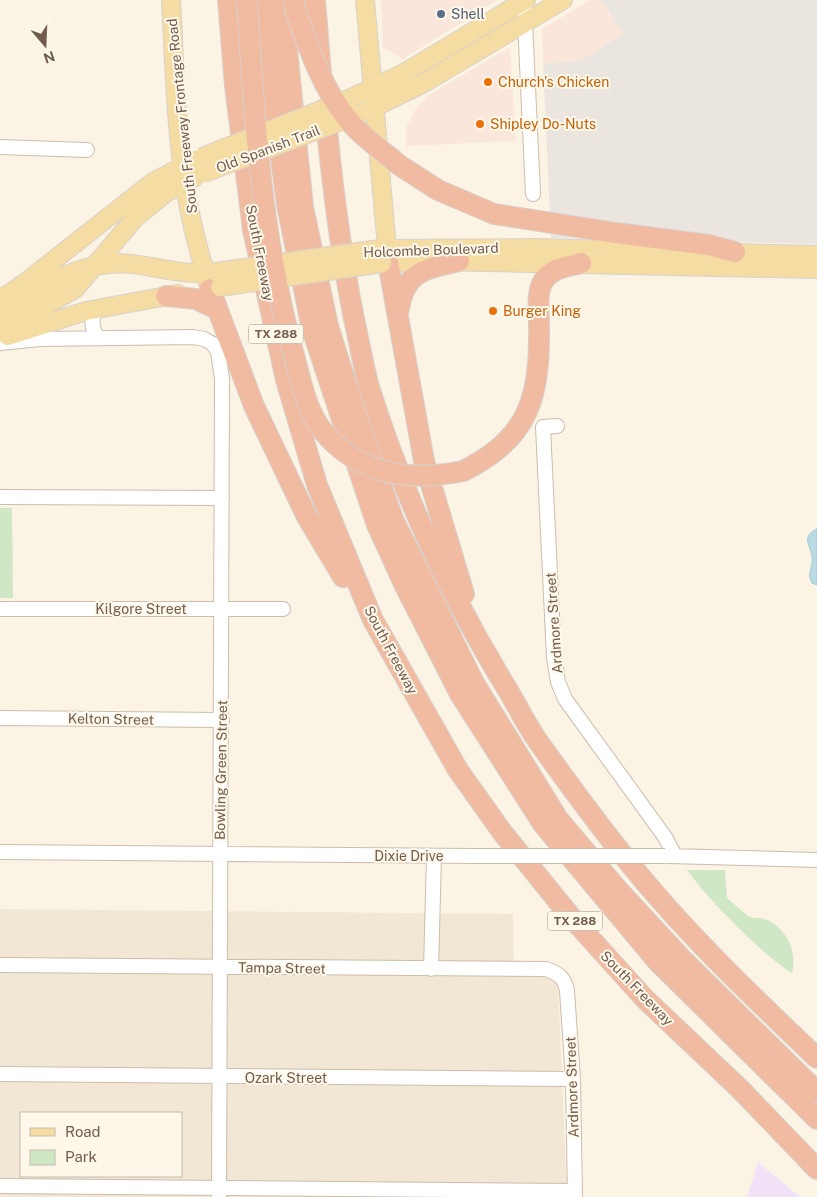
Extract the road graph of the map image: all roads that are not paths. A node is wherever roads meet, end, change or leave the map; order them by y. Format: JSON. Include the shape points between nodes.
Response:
{"nodes":[{"id":1,"x":171,"y":0,"type":"edge"},
{"id":2,"x":228,"y":0,"type":"edge"},
{"id":3,"x":247,"y":0,"type":"edge"},
{"id":4,"x":264,"y":0,"type":"edge"},
{"id":5,"x":282,"y":0,"type":"edge"},
{"id":6,"x":294,"y":0,"type":"edge"},
{"id":7,"x":315,"y":0,"type":"edge"},
{"id":8,"x":365,"y":0,"type":"edge"},
{"id":9,"x":525,"y":0,"type":"edge"},
{"id":10,"x":563,"y":0,"type":"edge"},
{"id":11,"x":525,"y":23,"type":"junction"},
{"id":12,"x":371,"y":59,"type":"junction"},
{"id":13,"x":415,"y":67,"type":"junction"},
{"id":14,"x":424,"y":83,"type":"junction"},
{"id":15,"x":374,"y":89,"type":"junction"},
{"id":16,"x":375,"y":108,"type":"junction"},
{"id":17,"x":379,"y":146,"type":"junction"},
{"id":18,"x":0,"y":147,"type":"edge"},
{"id":19,"x":87,"y":150,"type":"dead end"},
{"id":20,"x":203,"y":165,"type":"junction"},
{"id":21,"x":184,"y":173,"type":"junction"},
{"id":22,"x":533,"y":194,"type":"dead end"},
{"id":23,"x":384,"y":212,"type":"junction"},
{"id":24,"x":438,"y":248,"type":"junction"},
{"id":25,"x":735,"y":252,"type":"junction"},
{"id":26,"x":817,"y":255,"type":"edge"},
{"id":27,"x":384,"y":256,"type":"junction"},
{"id":28,"x":459,"y":261,"type":"junction"},
{"id":29,"x":581,"y":263,"type":"junction"},
{"id":30,"x":96,"y":265,"type":"junction"},
{"id":31,"x":817,"y":269,"type":"edge"},
{"id":32,"x":213,"y":280,"type":"junction"},
{"id":33,"x":166,"y":296,"type":"junction"},
{"id":34,"x":0,"y":300,"type":"edge"},
{"id":35,"x":95,"y":309,"type":"junction"},
{"id":36,"x":217,"y":309,"type":"junction"},
{"id":37,"x":0,"y":313,"type":"edge"},
{"id":38,"x":397,"y":319,"type":"junction"},
{"id":39,"x":0,"y":331,"type":"edge"},
{"id":40,"x":99,"y":338,"type":"junction"},
{"id":41,"x":0,"y":341,"type":"edge"},
{"id":42,"x":557,"y":426,"type":"dead end"},
{"id":43,"x":0,"y":497,"type":"edge"},
{"id":44,"x":222,"y":498,"type":"junction"},
{"id":45,"x":0,"y":609,"type":"edge"},
{"id":46,"x":222,"y":609,"type":"junction"},
{"id":47,"x":283,"y":609,"type":"dead end"},
{"id":48,"x":480,"y":646,"type":"junction"},
{"id":49,"x":389,"y":652,"type":"junction"},
{"id":50,"x":0,"y":718,"type":"edge"},
{"id":51,"x":222,"y":720,"type":"junction"},
{"id":52,"x":0,"y":852,"type":"edge"},
{"id":53,"x":221,"y":854,"type":"junction"},
{"id":54,"x":434,"y":856,"type":"junction"},
{"id":55,"x":670,"y":856,"type":"junction"},
{"id":56,"x":817,"y":860,"type":"edge"},
{"id":57,"x":0,"y":965,"type":"edge"},
{"id":58,"x":221,"y":967,"type":"junction"},
{"id":59,"x":431,"y":969,"type":"junction"},
{"id":60,"x":562,"y":978,"type":"joint"},
{"id":61,"x":817,"y":1058,"type":"edge"},
{"id":62,"x":0,"y":1074,"type":"edge"},
{"id":63,"x":219,"y":1077,"type":"junction"},
{"id":64,"x":573,"y":1080,"type":"junction"},
{"id":65,"x":817,"y":1092,"type":"edge"},
{"id":66,"x":817,"y":1119,"type":"edge"},
{"id":67,"x":813,"y":1165,"type":"edge"},
{"id":68,"x":0,"y":1186,"type":"edge"},
{"id":69,"x":219,"y":1192,"type":"edge"},
{"id":70,"x":576,"y":1194,"type":"edge"}],
"edges":[{"from":1,"to":21,"type":"main road","name":"South Freeway Frontage Road"},
{"from":2,"to":49,"type":"highway","name":"South Freeway","number":"TX 288","via":[[253,230],[286,380],[317,485],[350,568]]},
{"from":3,"to":29,"type":"highway","bridge":true,"via":[[252,85],[270,244],[290,340],[306,397],[321,429],[337,445],[385,473],[422,477],[462,471],[492,455],[525,417],[533,397],[540,365],[540,287],[553,270]]},
{"from":4,"to":66,"type":"highway","via":[[268,59],[287,205],[312,329],[377,525],[405,586],[460,694],[543,824],[658,962]]},
{"from":5,"to":65,"type":"highway","via":[[303,207],[326,317],[393,519],[474,683],[558,819],[682,959]]},
{"from":6,"to":25,"type":"highway","bridge":true,"via":[[314,66],[350,124],[399,165],[438,190],[494,214],[709,245]]},
{"from":7,"to":48,"type":"highway","via":[[334,200],[348,290],[369,385],[423,532]]},
{"from":8,"to":12,"type":"main road"},
{"from":9,"to":11,"type":"street"},
{"from":9,"to":13,"type":"main road","name":"Old Spanish Trail"},
{"from":10,"to":11,"type":"main road","name":"Old Spanish Trail"},
{"from":11,"to":14,"type":"main road","name":"Old Spanish Trail"},
{"from":11,"to":22,"type":"street"},
{"from":12,"to":13,"type":"main road","via":[[384,72]]},
{"from":12,"to":15,"type":"main road"},
{"from":13,"to":15,"type":"main road","name":"Old Spanish Trail"},
{"from":14,"to":16,"type":"main road","name":"Old Spanish Trail"},
{"from":14,"to":17,"type":"main road","via":[[396,106],[385,125]]},
{"from":15,"to":16,"type":"main road"},
{"from":15,"to":20,"type":"main road","name":"Old Spanish Trail","bridge":true},
{"from":16,"to":17,"type":"main road"},
{"from":16,"to":20,"type":"main road","name":"Old Spanish Trail","bridge":true},
{"from":17,"to":23,"type":"main road"},
{"from":18,"to":19,"type":"street"},
{"from":20,"to":21,"type":"main road","name":"Old Spanish Trail"},
{"from":21,"to":30,"type":"main road","name":"Old Spanish Trail","via":[[120,233]]},
{"from":21,"to":32,"type":"main road","name":"South Freeway Frontage Road","via":[[193,226]]},
{"from":21,"to":34,"type":"main road","name":"Old Spanish Trail","via":[[153,182]]},
{"from":23,"to":24,"type":"main road","via":[[405,238]]},
{"from":23,"to":27,"type":"main road"},
{"from":24,"to":25,"type":"main road","name":"Holcombe Boulevard"},
{"from":24,"to":27,"type":"main road","name":"Holcombe Boulevard"},
{"from":25,"to":26,"type":"main road","name":"Holcombe Boulevard"},
{"from":27,"to":28,"type":"main road","name":"Holcombe Boulevard"},
{"from":27,"to":32,"type":"main road","name":"Holcombe Boulevard","bridge":true},
{"from":27,"to":38,"type":"highway"},
{"from":28,"to":29,"type":"main road","name":"Holcombe Boulevard"},
{"from":28,"to":38,"type":"highway","via":[[415,274],[401,293]]},
{"from":29,"to":31,"type":"main road","name":"Holcombe Boulevard"},
{"from":30,"to":32,"type":"main road","name":"Holcombe Boulevard","via":[[126,264]]},
{"from":30,"to":37,"type":"main road","name":"Holcombe Boulevard","via":[[64,275]]},
{"from":30,"to":39,"type":"main road","name":"Old Spanish Trail","via":[[75,289]]},
{"from":32,"to":33,"type":"main road","name":"Holcombe Boulevard"},
{"from":32,"to":36,"type":"highway"},
{"from":33,"to":35,"type":"main road","name":"Holcombe Boulevard"},
{"from":33,"to":36,"type":"highway","via":[[196,299]]},
{"from":35,"to":40,"type":"street","via":[[92,325]]},
{"from":35,"to":41,"type":"main road","name":"Holcombe Boulevard"},
{"from":36,"to":49,"type":"highway","via":[[254,406],[307,517]]},
{"from":38,"to":48,"type":"highway","via":[[424,461]]},
{"from":40,"to":41,"type":"street"},
{"from":40,"to":44,"type":"street","name":"Bowling Green Street","via":[[193,337],[213,344],[218,352],[222,379]]},
{"from":42,"to":55,"type":"street","name":"Ardmore Street","via":[[543,427],[554,658],[558,682],[578,718],[665,837]]},
{"from":43,"to":44,"type":"street"},
{"from":44,"to":46,"type":"street","name":"Bowling Green Street"},
{"from":45,"to":46,"type":"street","name":"Kilgore Street"},
{"from":46,"to":47,"type":"street","name":"Kilgore Street"},
{"from":46,"to":51,"type":"street","name":"Bowling Green Street"},
{"from":48,"to":61,"type":"highway","via":[[538,742],[641,878],[736,981]]},
{"from":49,"to":67,"type":"highway","name":"South Freeway","number":"TX 288","via":[[458,770],[502,832],[571,917],[644,999],[740,1089]]},
{"from":50,"to":51,"type":"street","name":"Kelton Street"},
{"from":51,"to":53,"type":"street","name":"Bowling Green Street"},
{"from":52,"to":53,"type":"street","name":"Dixie Drive"},
{"from":53,"to":54,"type":"street","name":"Dixie Drive"},
{"from":53,"to":58,"type":"street","name":"Bowling Green Street"},
{"from":54,"to":55,"type":"street","name":"Dixie Drive","bridge":true},
{"from":54,"to":59,"type":"street"},
{"from":55,"to":56,"type":"street","name":"Dixie Drive"},
{"from":57,"to":58,"type":"street","name":"Tampa Street"},
{"from":58,"to":59,"type":"street","name":"Tampa Street"},
{"from":58,"to":63,"type":"street","name":"Bowling Green Street"},
{"from":59,"to":60,"type":"street","name":"Tampa Street","via":[[546,969]]},
{"from":60,"to":64,"type":"street","name":"Ardmore Street","via":[[567,991]]},
{"from":62,"to":63,"type":"street","name":"Ozark Street"},
{"from":63,"to":64,"type":"street","name":"Ozark Street"},
{"from":63,"to":69,"type":"street","name":"Bowling Green Street"},
{"from":64,"to":70,"type":"street","name":"Ardmore Street"},
{"from":68,"to":69,"type":"street"},
{"from":69,"to":70,"type":"street"}]}
